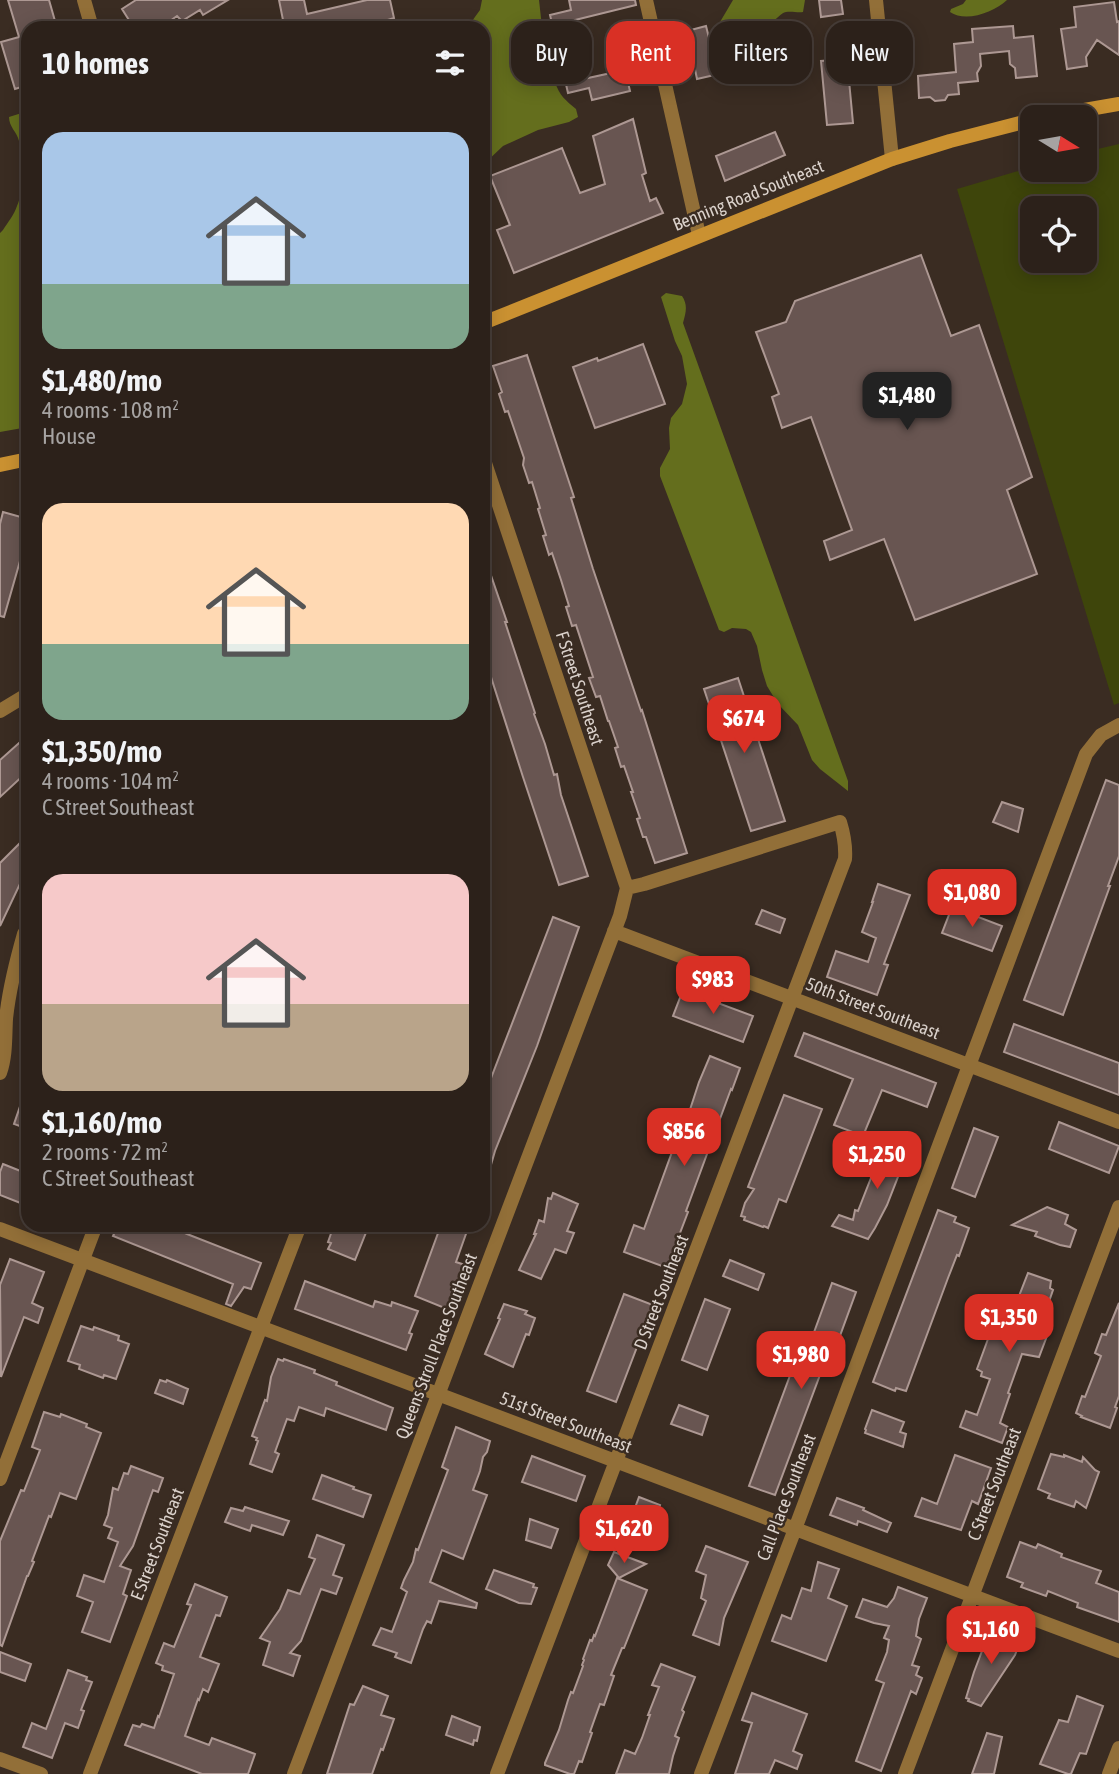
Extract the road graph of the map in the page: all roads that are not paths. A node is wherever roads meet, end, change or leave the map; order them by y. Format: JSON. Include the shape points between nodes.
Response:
{"nodes":[{"id":1,"x":84,"y":0,"type":"edge"},
{"id":2,"x":646,"y":0,"type":"edge"},
{"id":3,"x":876,"y":0,"type":"edge"},
{"id":4,"x":90,"y":21,"type":"edge"},
{"id":5,"x":1119,"y":104,"type":"edge"},
{"id":6,"x":1097,"y":108,"type":"edge"},
{"id":7,"x":1020,"y":123,"type":"edge"},
{"id":8,"x":892,"y":159,"type":"junction"},
{"id":9,"x":699,"y":235,"type":"junction"},
{"id":10,"x":490,"y":320,"type":"edge"},
{"id":11,"x":21,"y":460,"type":"edge"},
{"id":12,"x":0,"y":465,"type":"edge"},
{"id":13,"x":490,"y":478,"type":"edge"},
{"id":14,"x":21,"y":698,"type":"edge"},
{"id":15,"x":0,"y":711,"type":"edge"},
{"id":16,"x":1119,"y":725,"type":"edge"},
{"id":17,"x":627,"y":887,"type":"junction"},
{"id":18,"x":614,"y":931,"type":"junction"},
{"id":19,"x":21,"y":944,"type":"edge"},
{"id":20,"x":792,"y":998,"type":"junction"},
{"id":21,"x":969,"y":1065,"type":"junction"},
{"id":22,"x":0,"y":1073,"type":"edge"},
{"id":23,"x":1119,"y":1122,"type":"edge"},
{"id":24,"x":1119,"y":1207,"type":"edge"},
{"id":25,"x":0,"y":1228,"type":"edge"},
{"id":26,"x":93,"y":1232,"type":"edge"},
{"id":27,"x":297,"y":1232,"type":"edge"},
{"id":28,"x":83,"y":1259,"type":"junction"},
{"id":29,"x":261,"y":1327,"type":"junction"},
{"id":30,"x":439,"y":1394,"type":"junction"},
{"id":31,"x":617,"y":1461,"type":"junction"},
{"id":32,"x":0,"y":1479,"type":"edge"},
{"id":33,"x":795,"y":1529,"type":"junction"},
{"id":34,"x":973,"y":1595,"type":"junction"},
{"id":35,"x":1119,"y":1651,"type":"edge"},
{"id":36,"x":1119,"y":1748,"type":"edge"},
{"id":37,"x":0,"y":1759,"type":"edge"},
{"id":38,"x":41,"y":1774,"type":"edge"},
{"id":39,"x":90,"y":1774,"type":"edge"},
{"id":40,"x":294,"y":1774,"type":"edge"},
{"id":41,"x":497,"y":1774,"type":"edge"},
{"id":42,"x":701,"y":1774,"type":"edge"},
{"id":43,"x":905,"y":1774,"type":"edge"},
{"id":44,"x":1109,"y":1774,"type":"edge"}],
"edges":[{"from":1,"to":4,"type":"street"},
{"from":2,"to":9,"type":"street"},
{"from":3,"to":8,"type":"street"},
{"from":5,"to":6,"type":"main road"},
{"from":7,"to":8,"type":"main road","name":"Benning Road Southeast"},
{"from":8,"to":9,"type":"main road","name":"Benning Road Southeast"},
{"from":9,"to":10,"type":"main road","name":"Benning Road Southeast"},
{"from":11,"to":12,"type":"main road"},
{"from":13,"to":17,"type":"street","name":"F Street Southeast"},
{"from":14,"to":15,"type":"street"},
{"from":16,"to":21,"type":"street","name":"Call Place Southeast","via":[[1095,741],[1083,761]]},
{"from":17,"to":18,"type":"street"},
{"from":17,"to":20,"type":"street","name":"D Street Southeast","via":[[840,822],[845,859]]},
{"from":18,"to":20,"type":"street","name":"50th Street Southeast"},
{"from":18,"to":30,"type":"street","name":"Queens Stroll Place Southeast"},
{"from":19,"to":22,"type":"street"},
{"from":20,"to":21,"type":"street","name":"50th Street Southeast"},
{"from":20,"to":31,"type":"street","name":"D Street Southeast"},
{"from":21,"to":23,"type":"street","name":"50th Street Southeast"},
{"from":21,"to":33,"type":"street","name":"Call Place Southeast"},
{"from":24,"to":34,"type":"street","name":"C Street Southeast"},
{"from":25,"to":28,"type":"street","name":"51st Street Southeast"},
{"from":26,"to":28,"type":"street"},
{"from":27,"to":29,"type":"street","name":"E Street Southeast"},
{"from":28,"to":29,"type":"street","name":"51st Street Southeast"},
{"from":28,"to":32,"type":"street"},
{"from":29,"to":30,"type":"street","name":"51st Street Southeast"},
{"from":29,"to":39,"type":"street","name":"E Street Southeast"},
{"from":30,"to":31,"type":"street","name":"51st Street Southeast"},
{"from":30,"to":40,"type":"street","name":"Queens Stroll Place Southeast"},
{"from":31,"to":33,"type":"street","name":"51st Street Southeast"},
{"from":31,"to":41,"type":"street","name":"D Street Southeast"},
{"from":33,"to":34,"type":"street","name":"51st Street Southeast"},
{"from":33,"to":42,"type":"street","name":"Call Place Southeast"},
{"from":34,"to":35,"type":"street","name":"51st Street Southeast"},
{"from":34,"to":43,"type":"street","name":"C Street Southeast"},
{"from":36,"to":44,"type":"street"},
{"from":37,"to":38,"type":"street"}]}
